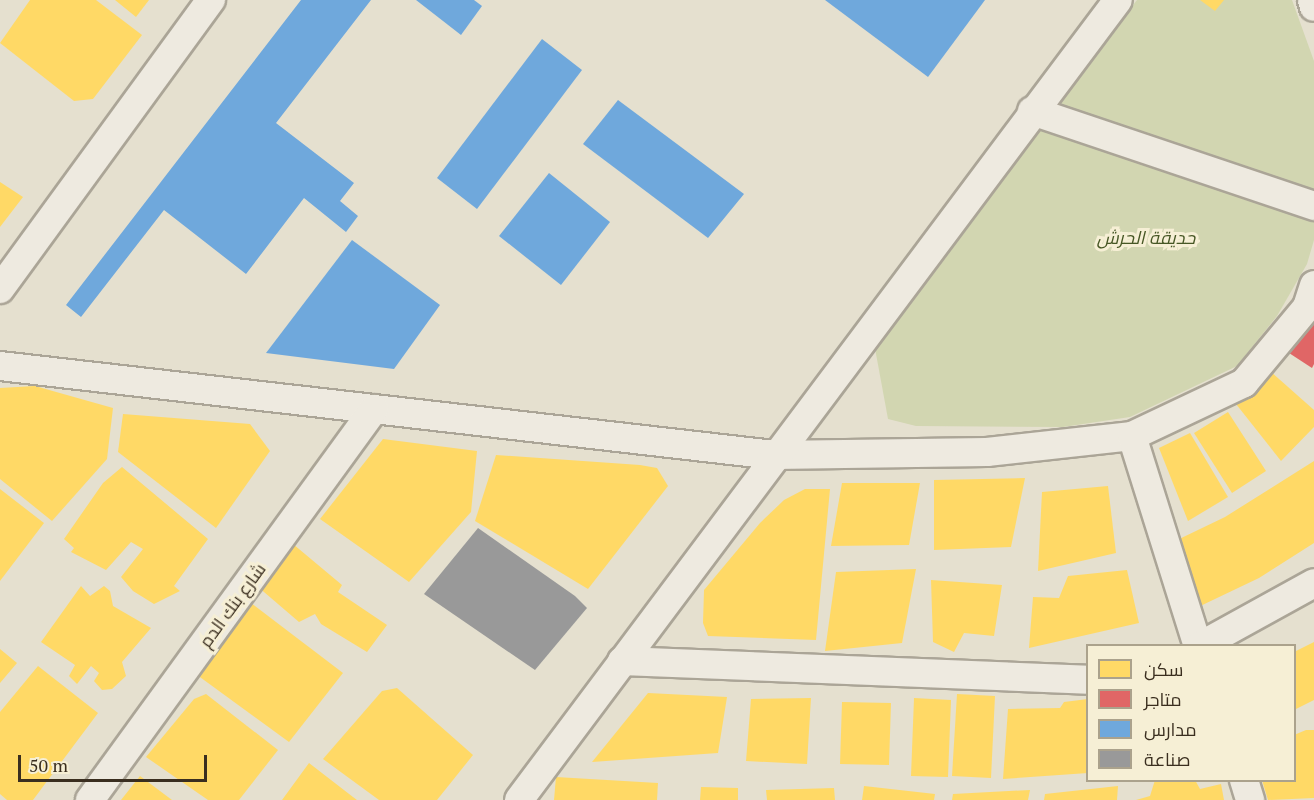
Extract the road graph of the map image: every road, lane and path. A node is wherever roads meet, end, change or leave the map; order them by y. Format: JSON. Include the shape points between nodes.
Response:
{"nodes":[{"id":1,"x":211,"y":0,"type":"edge"},
{"id":2,"x":1118,"y":0,"type":"edge"},
{"id":3,"x":1312,"y":0,"type":"edge"},
{"id":4,"x":1314,"y":7,"type":"edge"},
{"id":5,"x":1032,"y":111,"type":"junction"},
{"id":6,"x":1314,"y":206,"type":"edge"},
{"id":7,"x":1314,"y":285,"type":"edge"},
{"id":8,"x":0,"y":289,"type":"edge"},
{"id":9,"x":0,"y":366,"type":"edge"},
{"id":10,"x":374,"y":409,"type":"junction"},
{"id":11,"x":1132,"y":436,"type":"junction"},
{"id":12,"x":774,"y":455,"type":"junction"},
{"id":13,"x":1314,"y":583,"type":"edge"},
{"id":14,"x":1199,"y":644,"type":"edge"},
{"id":15,"x":1201,"y":644,"type":"edge"},
{"id":16,"x":622,"y":661,"type":"junction"},
{"id":17,"x":1086,"y":680,"type":"edge"},
{"id":18,"x":1245,"y":782,"type":"edge"},
{"id":19,"x":90,"y":800,"type":"edge"},
{"id":20,"x":519,"y":800,"type":"edge"},
{"id":21,"x":1250,"y":800,"type":"edge"}],
"edges":[{"from":1,"to":8,"type":"street"},
{"from":2,"to":5,"type":"street"},
{"from":3,"to":4,"type":"street"},
{"from":5,"to":6,"type":"street"},
{"from":5,"to":12,"type":"street"},
{"from":7,"to":11,"type":"street","via":[[1307,308],[1244,383]]},
{"from":9,"to":10,"type":"street"},
{"from":10,"to":12,"type":"street"},
{"from":10,"to":19,"type":"street","name":"شارع بنك الدم"},
{"from":11,"to":12,"type":"street","via":[[987,452]]},
{"from":11,"to":14,"type":"street"},
{"from":12,"to":16,"type":"street"},
{"from":13,"to":15,"type":"street"},
{"from":16,"to":17,"type":"street"},
{"from":16,"to":20,"type":"street"},
{"from":18,"to":21,"type":"street"}]}
